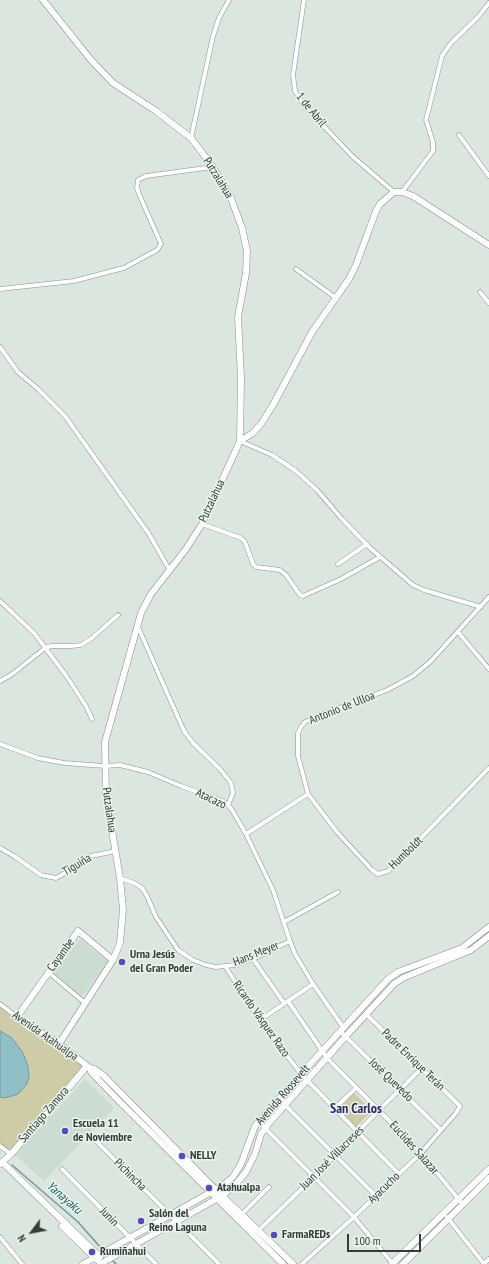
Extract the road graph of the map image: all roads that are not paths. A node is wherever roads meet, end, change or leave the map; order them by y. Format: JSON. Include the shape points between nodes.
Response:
{"nodes":[{"id":1,"x":43,"y":0,"type":"edge"},
{"id":2,"x":229,"y":0,"type":"edge"},
{"id":3,"x":304,"y":0,"type":"edge"},
{"id":4,"x":489,"y":2,"type":"edge"},
{"id":5,"x":459,"y":135,"type":"dead end"},
{"id":6,"x":191,"y":138,"type":"junction"},
{"id":7,"x":212,"y":167,"type":"junction"},
{"id":8,"x":489,"y":176,"type":"edge"},
{"id":9,"x":394,"y":192,"type":"junction"},
{"id":10,"x":402,"y":192,"type":"junction"},
{"id":11,"x":489,"y":245,"type":"edge"},
{"id":12,"x":296,"y":269,"type":"dead end"},
{"id":13,"x":0,"y":289,"type":"edge"},
{"id":14,"x":480,"y":292,"type":"dead end"},
{"id":15,"x":336,"y":298,"type":"junction"},
{"id":16,"x":489,"y":303,"type":"edge"},
{"id":17,"x":0,"y":347,"type":"edge"},
{"id":18,"x":240,"y":441,"type":"junction"},
{"id":19,"x":202,"y":524,"type":"junction"},
{"id":20,"x":367,"y":544,"type":"junction"},
{"id":21,"x":380,"y":557,"type":"junction"},
{"id":22,"x":338,"y":564,"type":"dead end"},
{"id":23,"x":170,"y":569,"type":"junction"},
{"id":24,"x":489,"y":597,"type":"edge"},
{"id":25,"x":0,"y":601,"type":"edge"},
{"id":26,"x":481,"y":607,"type":"junction"},
{"id":27,"x":118,"y":615,"type":"dead end"},
{"id":28,"x":138,"y":627,"type":"junction"},
{"id":29,"x":458,"y":632,"type":"junction"},
{"id":30,"x":45,"y":648,"type":"junction"},
{"id":31,"x":489,"y":669,"type":"edge"},
{"id":32,"x":0,"y":681,"type":"edge"},
{"id":33,"x":92,"y":719,"type":"dead end"},
{"id":34,"x":0,"y":744,"type":"edge"},
{"id":35,"x":105,"y":766,"type":"junction"},
{"id":36,"x":489,"y":768,"type":"edge"},
{"id":37,"x":308,"y":794,"type":"junction"},
{"id":38,"x":228,"y":805,"type":"junction"},
{"id":39,"x":246,"y":834,"type":"junction"},
{"id":40,"x":0,"y":848,"type":"edge"},
{"id":41,"x":116,"y":851,"type":"junction"},
{"id":42,"x":120,"y":878,"type":"junction"},
{"id":43,"x":338,"y":892,"type":"dead end"},
{"id":44,"x":284,"y":922,"type":"junction"},
{"id":45,"x":489,"y":927,"type":"edge"},
{"id":46,"x":489,"y":936,"type":"edge"},
{"id":47,"x":290,"y":941,"type":"junction"},
{"id":48,"x":253,"y":958,"type":"junction"},
{"id":49,"x":113,"y":960,"type":"junction"},
{"id":50,"x":225,"y":966,"type":"junction"},
{"id":51,"x":48,"y":972,"type":"junction"},
{"id":52,"x":313,"y":984,"type":"junction"},
{"id":53,"x":286,"y":1002,"type":"junction"},
{"id":54,"x":85,"y":1003,"type":"junction"},
{"id":55,"x":0,"y":1004,"type":"edge"},
{"id":56,"x":366,"y":1014,"type":"junction"},
{"id":57,"x":17,"y":1017,"type":"junction"},
{"id":58,"x":260,"y":1020,"type":"junction"},
{"id":59,"x":342,"y":1029,"type":"junction"},
{"id":60,"x":346,"y":1036,"type":"junction"},
{"id":61,"x":59,"y":1044,"type":"junction"},
{"id":62,"x":322,"y":1051,"type":"junction"},
{"id":63,"x":327,"y":1058,"type":"junction"},
{"id":64,"x":89,"y":1067,"type":"junction"},
{"id":65,"x":422,"y":1068,"type":"junction"},
{"id":66,"x":301,"y":1074,"type":"junction"},
{"id":67,"x":307,"y":1081,"type":"junction"},
{"id":68,"x":356,"y":1088,"type":"junction"},
{"id":69,"x":401,"y":1090,"type":"junction"},
{"id":70,"x":281,"y":1097,"type":"junction"},
{"id":71,"x":285,"y":1105,"type":"junction"},
{"id":72,"x":460,"y":1106,"type":"joint"},
{"id":73,"x":334,"y":1109,"type":"junction"},
{"id":74,"x":379,"y":1110,"type":"junction"},
{"id":75,"x":259,"y":1122,"type":"junction"},
{"id":76,"x":265,"y":1129,"type":"junction"},
{"id":77,"x":441,"y":1130,"type":"junction"},
{"id":78,"x":358,"y":1133,"type":"junction"},
{"id":79,"x":91,"y":1136,"type":"dead end"},
{"id":80,"x":0,"y":1146,"type":"edge"},
{"id":81,"x":421,"y":1153,"type":"junction"},
{"id":82,"x":10,"y":1154,"type":"junction"},
{"id":83,"x":336,"y":1155,"type":"junction"},
{"id":84,"x":1,"y":1163,"type":"edge"},
{"id":85,"x":62,"y":1169,"type":"dead end"},
{"id":86,"x":489,"y":1169,"type":"edge"},
{"id":87,"x":399,"y":1174,"type":"junction"},
{"id":88,"x":314,"y":1177,"type":"junction"},
{"id":89,"x":489,"y":1178,"type":"edge"},
{"id":90,"x":269,"y":1187,"type":"dead end"},
{"id":91,"x":213,"y":1191,"type":"junction"},
{"id":92,"x":376,"y":1196,"type":"junction"},
{"id":93,"x":219,"y":1197,"type":"junction"},
{"id":94,"x":460,"y":1202,"type":"junction"},
{"id":95,"x":242,"y":1214,"type":"junction"},
{"id":96,"x":170,"y":1216,"type":"junction"},
{"id":97,"x":354,"y":1216,"type":"junction"},
{"id":98,"x":446,"y":1216,"type":"junction"},
{"id":99,"x":176,"y":1221,"type":"junction"},
{"id":100,"x":259,"y":1230,"type":"junction"},
{"id":101,"x":0,"y":1237,"type":"edge"},
{"id":102,"x":130,"y":1238,"type":"junction"},
{"id":103,"x":135,"y":1244,"type":"junction"},
{"id":104,"x":112,"y":1248,"type":"junction"},
{"id":105,"x":116,"y":1255,"type":"junction"},
{"id":106,"x":96,"y":1256,"type":"junction"},
{"id":107,"x":489,"y":1259,"type":"edge"},
{"id":108,"x":104,"y":1263,"type":"edge"},
{"id":109,"x":22,"y":1264,"type":"edge"},
{"id":110,"x":83,"y":1264,"type":"edge"},
{"id":111,"x":156,"y":1264,"type":"edge"},
{"id":112,"x":219,"y":1264,"type":"edge"},
{"id":113,"x":283,"y":1264,"type":"edge"},
{"id":114,"x":293,"y":1264,"type":"edge"},
{"id":115,"x":302,"y":1264,"type":"edge"},
{"id":116,"x":393,"y":1264,"type":"edge"},
{"id":117,"x":403,"y":1264,"type":"edge"},
{"id":118,"x":484,"y":1264,"type":"edge"}],
"edges":[{"from":1,"to":6,"type":"street","name":"Putzalahua","via":[[113,83]]},
{"from":2,"to":6,"type":"street","via":[[213,36]]},
{"from":3,"to":9,"type":"street","name":"1 de Abril","via":[[293,75],[295,91],[303,104],[352,156]]},
{"from":4,"to":10,"type":"street","via":[[442,56],[426,120],[434,142],[433,151]]},
{"from":5,"to":8,"type":"street"},
{"from":6,"to":7,"type":"street","name":"Putzalahua"},
{"from":7,"to":13,"type":"street","via":[[146,176],[138,180],[139,194],[161,244],[151,254],[124,268],[74,280]]},
{"from":7,"to":18,"type":"street","name":"Putzalahua","via":[[231,198],[242,228],[246,251],[246,273],[238,317],[241,378]]},
{"from":9,"to":10,"type":"street"},
{"from":9,"to":15,"type":"street","via":[[376,211],[356,265]]},
{"from":10,"to":11,"type":"street","via":[[413,196]]},
{"from":12,"to":15,"type":"street"},
{"from":14,"to":16,"type":"street"},
{"from":15,"to":18,"type":"street","via":[[303,347],[261,424]]},
{"from":17,"to":23,"type":"street","via":[[18,372],[65,416]]},
{"from":18,"to":19,"type":"street","name":"Putzalahua"},
{"from":18,"to":20,"type":"street","via":[[296,471]]},
{"from":19,"to":21,"type":"street","via":[[241,538],[256,567],[280,570],[303,596],[341,579]]},
{"from":19,"to":23,"type":"street","name":"Putzalahua"},
{"from":20,"to":21,"type":"street"},
{"from":20,"to":22,"type":"street"},
{"from":21,"to":26,"type":"street","via":[[413,585]]},
{"from":23,"to":28,"type":"street","name":"Putzalahua","via":[[151,594]]},
{"from":24,"to":26,"type":"street","name":"Antonio de Ulloa"},
{"from":25,"to":30,"type":"street","via":[[34,633]]},
{"from":26,"to":29,"type":"street","name":"Antonio de Ulloa"},
{"from":27,"to":30,"type":"street","via":[[81,644]]},
{"from":28,"to":35,"type":"street","name":"Putzalahua","via":[[105,742]]},
{"from":28,"to":38,"type":"street","via":[[184,731],[231,783],[233,793]]},
{"from":29,"to":31,"type":"street"},
{"from":29,"to":37,"type":"street","name":"Antonio de Ulloa","via":[[413,676],[387,690],[305,722],[298,733],[298,756]]},
{"from":30,"to":32,"type":"street"},
{"from":30,"to":33,"type":"street","via":[[69,680]]},
{"from":34,"to":35,"type":"street","name":"Atacazo","via":[[38,758]]},
{"from":35,"to":38,"type":"street","name":"Atacazo","via":[[120,765],[148,772]]},
{"from":35,"to":41,"type":"street","name":"Putzalahua","via":[[106,795]]},
{"from":36,"to":37,"type":"street","name":"Humboldt","via":[[408,851],[388,870],[378,874],[337,832]]},
{"from":37,"to":39,"type":"street"},
{"from":38,"to":39,"type":"street","name":"Atacazo"},
{"from":39,"to":44,"type":"street","name":"Atacazo","via":[[273,890]]},
{"from":40,"to":41,"type":"street","name":"Tiguiña","via":[[41,875],[56,878],[82,860]]},
{"from":41,"to":42,"type":"street","name":"Putzalahua"},
{"from":42,"to":49,"type":"street","name":"Putzalahua","via":[[123,910],[120,943]]},
{"from":42,"to":50,"type":"street","name":"Hans Meyer","via":[[142,888],[156,917],[178,950],[206,965]]},
{"from":43,"to":44,"type":"street"},
{"from":44,"to":47,"type":"street","name":"Atacazo"},
{"from":45,"to":59,"type":"street","name":"Avenida Roosevelt","via":[[462,948],[398,972],[388,979]]},
{"from":46,"to":56,"type":"street","name":"Avenida Roosevelt","via":[[471,950],[395,983]]},
{"from":47,"to":48,"type":"street","name":"Hans Meyer"},
{"from":47,"to":52,"type":"street","name":"Atacazo"},
{"from":48,"to":50,"type":"street","name":"Hans Meyer"},
{"from":48,"to":53,"type":"street","name":"Euclides Salazar"},
{"from":49,"to":51,"type":"street","name":"Cayambe","via":[[78,931]]},
{"from":49,"to":54,"type":"street","name":"Putzalahua"},
{"from":50,"to":58,"type":"street","name":"Ricardo Vásquez Razo"},
{"from":51,"to":54,"type":"street"},
{"from":51,"to":57,"type":"street","name":"Cayambe"},
{"from":52,"to":53,"type":"street"},
{"from":52,"to":59,"type":"street","name":"Atacazo"},
{"from":53,"to":58,"type":"street"},
{"from":53,"to":62,"type":"street","name":"Euclides Salazar"},
{"from":54,"to":61,"type":"street","name":"Putzalahua"},
{"from":55,"to":57,"type":"street","name":"Avenida Atahualpa"},
{"from":56,"to":60,"type":"street","name":"Avenida Roosevelt"},
{"from":56,"to":65,"type":"street","name":"Padre Enrique Terán"},
{"from":57,"to":61,"type":"street","name":"Avenida Atahualpa"},
{"from":58,"to":66,"type":"street","name":"Ricardo Vásquez Razo"},
{"from":59,"to":60,"type":"street","name":"José Quevedo"},
{"from":59,"to":62,"type":"street","name":"Avenida Roosevelt"},
{"from":60,"to":63,"type":"street","name":"Avenida Roosevelt"},
{"from":60,"to":69,"type":"street","name":"José Quevedo"},
{"from":61,"to":64,"type":"street","name":"Avenida Atahualpa"},
{"from":62,"to":63,"type":"street","name":"Euclides Salazar"},
{"from":62,"to":66,"type":"street","name":"Avenida Roosevelt"},
{"from":63,"to":67,"type":"street","name":"Avenida Roosevelt"},
{"from":63,"to":68,"type":"street","name":"Euclides Salazar"},
{"from":64,"to":82,"type":"street","name":"Santiago Zamora"},
{"from":64,"to":91,"type":"street","name":"Avenida Atahualpa","via":[[118,1100]]},
{"from":65,"to":69,"type":"street","name":"Juan José Villacreses"},
{"from":65,"to":72,"type":"street","name":"Padre Enrique Terán"},
{"from":66,"to":67,"type":"street","name":"Ricardo Vásquez Razo"},
{"from":66,"to":70,"type":"street","name":"Avenida Roosevelt"},
{"from":67,"to":71,"type":"street","name":"Avenida Roosevelt"},
{"from":67,"to":73,"type":"street","name":"Ricardo Vásquez Razo"},
{"from":68,"to":73,"type":"street"},
{"from":68,"to":74,"type":"street","name":"Euclides Salazar"},
{"from":69,"to":74,"type":"street","name":"Juan José Villacreses"},
{"from":69,"to":77,"type":"street","name":"José Quevedo"},
{"from":70,"to":71,"type":"street"},
{"from":70,"to":75,"type":"street","name":"Avenida Roosevelt"},
{"from":71,"to":76,"type":"street","name":"Avenida Roosevelt"},
{"from":71,"to":83,"type":"street"},
{"from":72,"to":77,"type":"street","name":"Ayacucho"},
{"from":73,"to":78,"type":"street","name":"Ricardo Vásquez Razo"},
{"from":74,"to":78,"type":"street","name":"Juan José Villacreses"},
{"from":74,"to":81,"type":"street","name":"Euclides Salazar"},
{"from":75,"to":76,"type":"street"},
{"from":75,"to":91,"type":"street","name":"Avenida Roosevelt","via":[[255,1126],[241,1164],[232,1177]]},
{"from":76,"to":88,"type":"street"},
{"from":76,"to":93,"type":"street","name":"Avenida Roosevelt","via":[[246,1172],[236,1185]]},
{"from":77,"to":81,"type":"street","name":"Ayacucho"},
{"from":78,"to":83,"type":"street","name":"Juan José Villacreses"},
{"from":78,"to":87,"type":"street","name":"Ricardo Vásquez Razo"},
{"from":79,"to":96,"type":"street","name":"Pichincha"},
{"from":80,"to":82,"type":"street"},
{"from":81,"to":87,"type":"street","name":"Ayacucho"},
{"from":81,"to":94,"type":"street","name":"Euclides Salazar"},
{"from":82,"to":84,"type":"street","name":"Santiago Zamora"},
{"from":83,"to":88,"type":"street","name":"Juan José Villacreses"},
{"from":83,"to":92,"type":"street"},
{"from":84,"to":106,"type":"street"},
{"from":85,"to":102,"type":"street","name":"Junín"},
{"from":86,"to":94,"type":"street"},
{"from":87,"to":92,"type":"street","name":"Ayacucho"},
{"from":88,"to":97,"type":"street"},
{"from":88,"to":100,"type":"street","name":"Juan José Villacreses"},
{"from":89,"to":94,"type":"street"},
{"from":90,"to":95,"type":"street"},
{"from":91,"to":93,"type":"street","name":"Avenida Atahualpa"},
{"from":91,"to":96,"type":"street","name":"Avenida Roosevelt"},
{"from":92,"to":97,"type":"street","name":"Ayacucho"},
{"from":93,"to":95,"type":"street","name":"Avenida Atahualpa"},
{"from":93,"to":99,"type":"street","name":"Avenida Roosevelt"},
{"from":93,"to":113,"type":"street","name":"Avenida Atahualpa"},
{"from":94,"to":98,"type":"street"},
{"from":95,"to":100,"type":"street","name":"Avenida Atahualpa"},
{"from":96,"to":99,"type":"street","name":"Pichincha"},
{"from":96,"to":102,"type":"street","name":"Avenida Roosevelt"},
{"from":97,"to":115,"type":"street","name":"Ayacucho"},
{"from":97,"to":116,"type":"street"},
{"from":98,"to":116,"type":"street"},
{"from":98,"to":117,"type":"street"},
{"from":98,"to":118,"type":"street"},
{"from":99,"to":103,"type":"street","name":"Avenida Roosevelt"},
{"from":99,"to":112,"type":"street","name":"Pichincha"},
{"from":100,"to":114,"type":"street","name":"Avenida Atahualpa"},
{"from":101,"to":109,"type":"street"},
{"from":102,"to":103,"type":"street","name":"Junín"},
{"from":102,"to":104,"type":"street","name":"Avenida Roosevelt"},
{"from":103,"to":105,"type":"street","name":"Avenida Roosevelt"},
{"from":103,"to":111,"type":"street","name":"Junín"},
{"from":104,"to":105,"type":"street"},
{"from":104,"to":106,"type":"street","name":"Avenida Roosevelt"},
{"from":105,"to":108,"type":"street","name":"Avenida Roosevelt"},
{"from":106,"to":108,"type":"street"},
{"from":106,"to":110,"type":"street","name":"Avenida Roosevelt"},
{"from":107,"to":118,"type":"street"}]}
